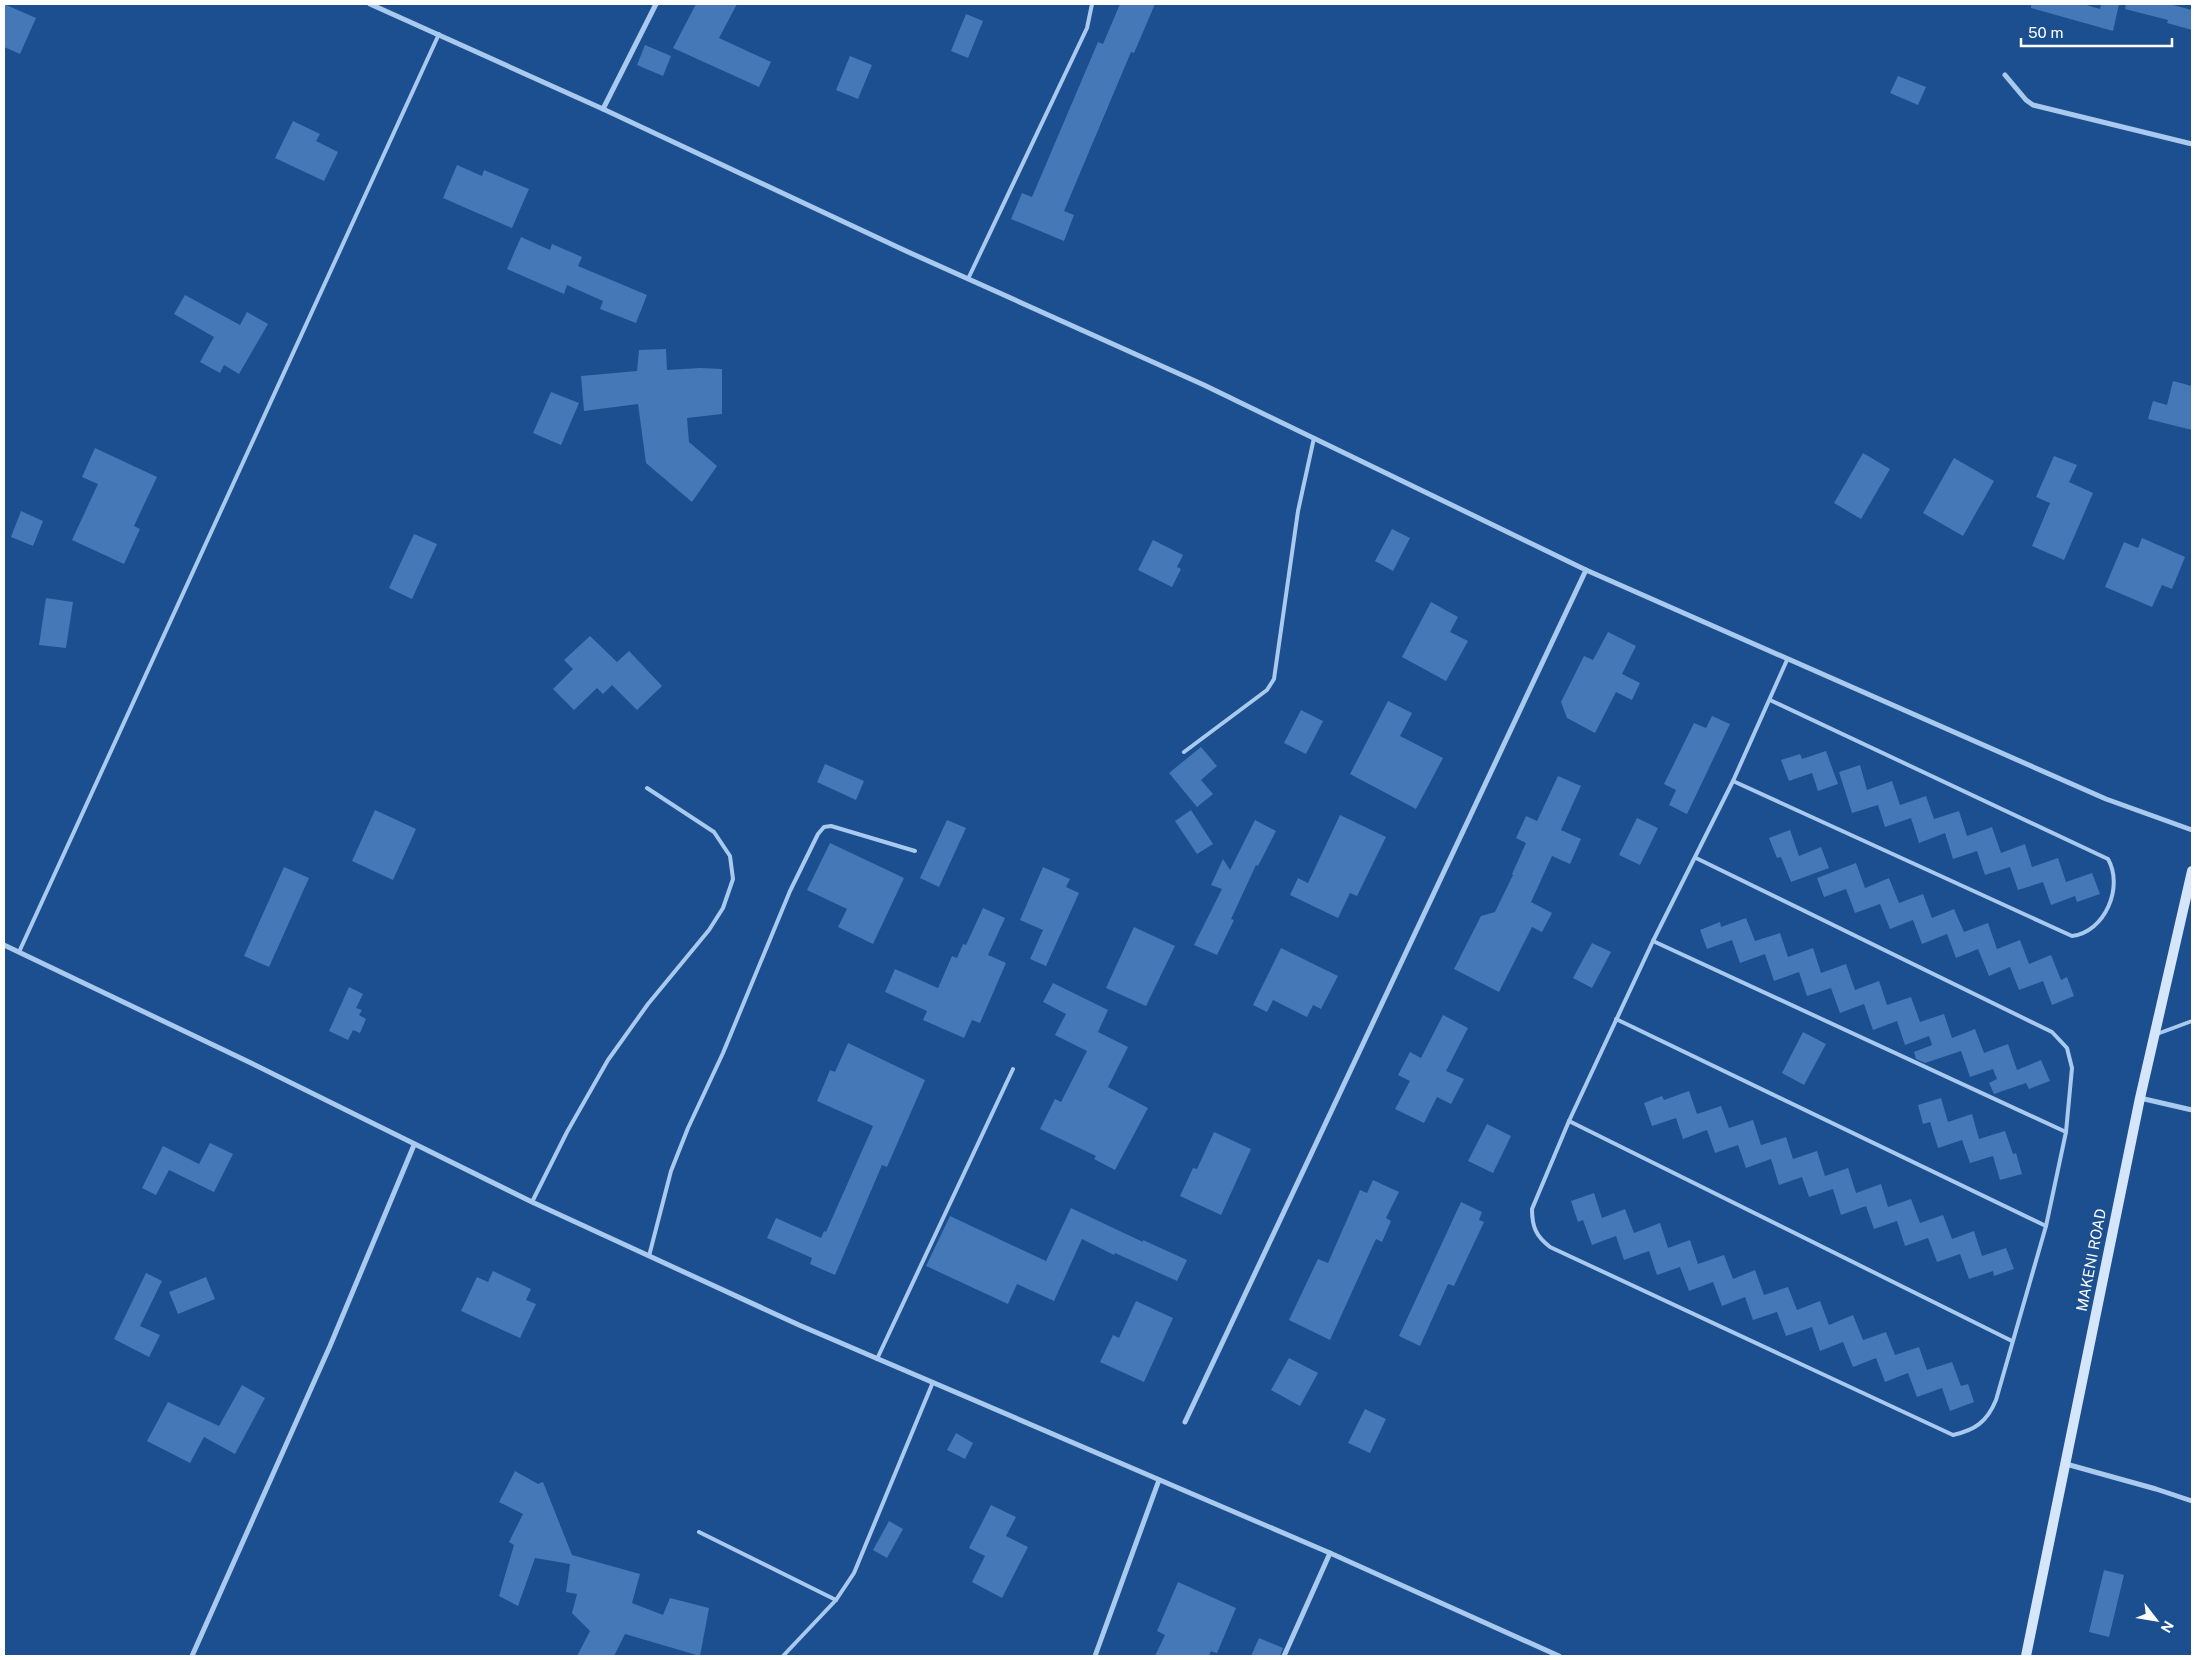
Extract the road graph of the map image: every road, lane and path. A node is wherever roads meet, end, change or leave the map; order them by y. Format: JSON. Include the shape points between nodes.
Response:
{"nodes":[{"id":1,"x":370,"y":4,"type":"edge"},
{"id":2,"x":656,"y":4,"type":"edge"},
{"id":3,"x":1092,"y":4,"type":"edge"},
{"id":4,"x":439,"y":34,"type":"junction"},
{"id":5,"x":2005,"y":75,"type":"dead end"},
{"id":6,"x":602,"y":109,"type":"junction"},
{"id":7,"x":2192,"y":144,"type":"edge"},
{"id":8,"x":968,"y":279,"type":"junction"},
{"id":9,"x":1314,"y":438,"type":"junction"},
{"id":10,"x":1586,"y":570,"type":"junction"},
{"id":11,"x":1787,"y":660,"type":"junction"},
{"id":12,"x":1770,"y":700,"type":"junction"},
{"id":13,"x":1184,"y":752,"type":"dead end"},
{"id":14,"x":1733,"y":781,"type":"junction"},
{"id":15,"x":647,"y":788,"type":"dead end"},
{"id":16,"x":2192,"y":830,"type":"edge"},
{"id":17,"x":915,"y":851,"type":"dead end"},
{"id":18,"x":1696,"y":858,"type":"junction"},
{"id":19,"x":2192,"y":874,"type":"edge"},
{"id":20,"x":1653,"y":941,"type":"junction"},
{"id":21,"x":4,"y":945,"type":"edge"},
{"id":22,"x":19,"y":952,"type":"junction"},
{"id":23,"x":1616,"y":1019,"type":"junction"},
{"id":24,"x":2192,"y":1021,"type":"edge"},
{"id":25,"x":2154,"y":1036,"type":"junction"},
{"id":26,"x":1014,"y":1069,"type":"dead end"},
{"id":27,"x":2140,"y":1098,"type":"junction"},
{"id":28,"x":2192,"y":1110,"type":"edge"},
{"id":29,"x":1569,"y":1121,"type":"junction"},
{"id":30,"x":2066,"y":1132,"type":"junction"},
{"id":31,"x":414,"y":1145,"type":"junction"},
{"id":32,"x":532,"y":1202,"type":"junction"},
{"id":33,"x":2046,"y":1226,"type":"junction"},
{"id":34,"x":649,"y":1256,"type":"junction"},
{"id":35,"x":2012,"y":1341,"type":"junction"},
{"id":36,"x":877,"y":1359,"type":"junction"},
{"id":37,"x":933,"y":1382,"type":"junction"},
{"id":38,"x":1185,"y":1422,"type":"dead end"},
{"id":39,"x":2066,"y":1464,"type":"junction"},
{"id":40,"x":1159,"y":1480,"type":"junction"},
{"id":41,"x":2192,"y":1501,"type":"edge"},
{"id":42,"x":698,"y":1532,"type":"dead end"},
{"id":43,"x":1330,"y":1553,"type":"junction"},
{"id":44,"x":836,"y":1600,"type":"junction"},
{"id":45,"x":192,"y":1656,"type":"edge"},
{"id":46,"x":783,"y":1656,"type":"edge"},
{"id":47,"x":1095,"y":1656,"type":"edge"},
{"id":48,"x":1284,"y":1656,"type":"edge"},
{"id":49,"x":1559,"y":1656,"type":"edge"},
{"id":50,"x":2026,"y":1656,"type":"edge"}],
"edges":[{"from":1,"to":4,"type":"street"},
{"from":2,"to":6,"type":"street"},
{"from":3,"to":8,"type":"lane","via":[[1087,28]]},
{"from":4,"to":6,"type":"street"},
{"from":4,"to":22,"type":"lane"},
{"from":5,"to":7,"type":"street","via":[[2033,105]]},
{"from":6,"to":8,"type":"street"},
{"from":8,"to":9,"type":"street"},
{"from":9,"to":10,"type":"street"},
{"from":9,"to":13,"type":"lane","via":[[1298,511],[1274,679],[1267,690]]},
{"from":10,"to":11,"type":"street"},
{"from":10,"to":38,"type":"street"},
{"from":11,"to":12,"type":"lane"},
{"from":11,"to":16,"type":"street","via":[[2106,799]]},
{"from":12,"to":14,"type":"lane"},
{"from":12,"to":14,"type":"lane","via":[[2108,859],[2115,878],[2111,899],[2102,918],[2083,935],[2072,936]]},
{"from":14,"to":18,"type":"lane"},
{"from":15,"to":32,"type":"lane","via":[[714,832],[730,856],[734,879],[723,908],[709,930],[648,1004],[608,1060]]},
{"from":17,"to":34,"type":"lane","via":[[831,826],[824,827],[818,834],[790,891],[671,1171]]},
{"from":18,"to":20,"type":"lane"},
{"from":18,"to":30,"type":"lane","via":[[2052,1032],[2067,1048],[2072,1068]]},
{"from":19,"to":25,"type":"main road","name":"MAKENI ROAD"},
{"from":20,"to":23,"type":"lane"},
{"from":20,"to":30,"type":"lane"},
{"from":21,"to":22,"type":"street"},
{"from":22,"to":31,"type":"street"},
{"from":23,"to":29,"type":"lane"},
{"from":23,"to":33,"type":"lane"},
{"from":24,"to":25,"type":"lane"},
{"from":25,"to":27,"type":"main road","name":"MAKENI ROAD"},
{"from":26,"to":36,"type":"lane"},
{"from":27,"to":28,"type":"street"},
{"from":27,"to":39,"type":"main road","name":"MAKENI ROAD"},
{"from":29,"to":35,"type":"lane"},
{"from":29,"to":35,"type":"lane","via":[[1532,1209],[1534,1230],[1550,1247],[1953,1435],[1972,1431],[1991,1412]]},
{"from":30,"to":33,"type":"lane"},
{"from":31,"to":32,"type":"street"},
{"from":31,"to":45,"type":"street","via":[[330,1346]]},
{"from":32,"to":34,"type":"street"},
{"from":33,"to":35,"type":"lane"},
{"from":34,"to":36,"type":"street"},
{"from":36,"to":37,"type":"street"},
{"from":37,"to":40,"type":"street"},
{"from":37,"to":44,"type":"lane","via":[[854,1573]]},
{"from":39,"to":41,"type":"street"},
{"from":39,"to":50,"type":"main road","name":"MAKENI ROAD"},
{"from":40,"to":43,"type":"street"},
{"from":40,"to":47,"type":"street"},
{"from":42,"to":44,"type":"lane"},
{"from":43,"to":48,"type":"street"},
{"from":43,"to":49,"type":"street"},
{"from":44,"to":46,"type":"lane"}]}
